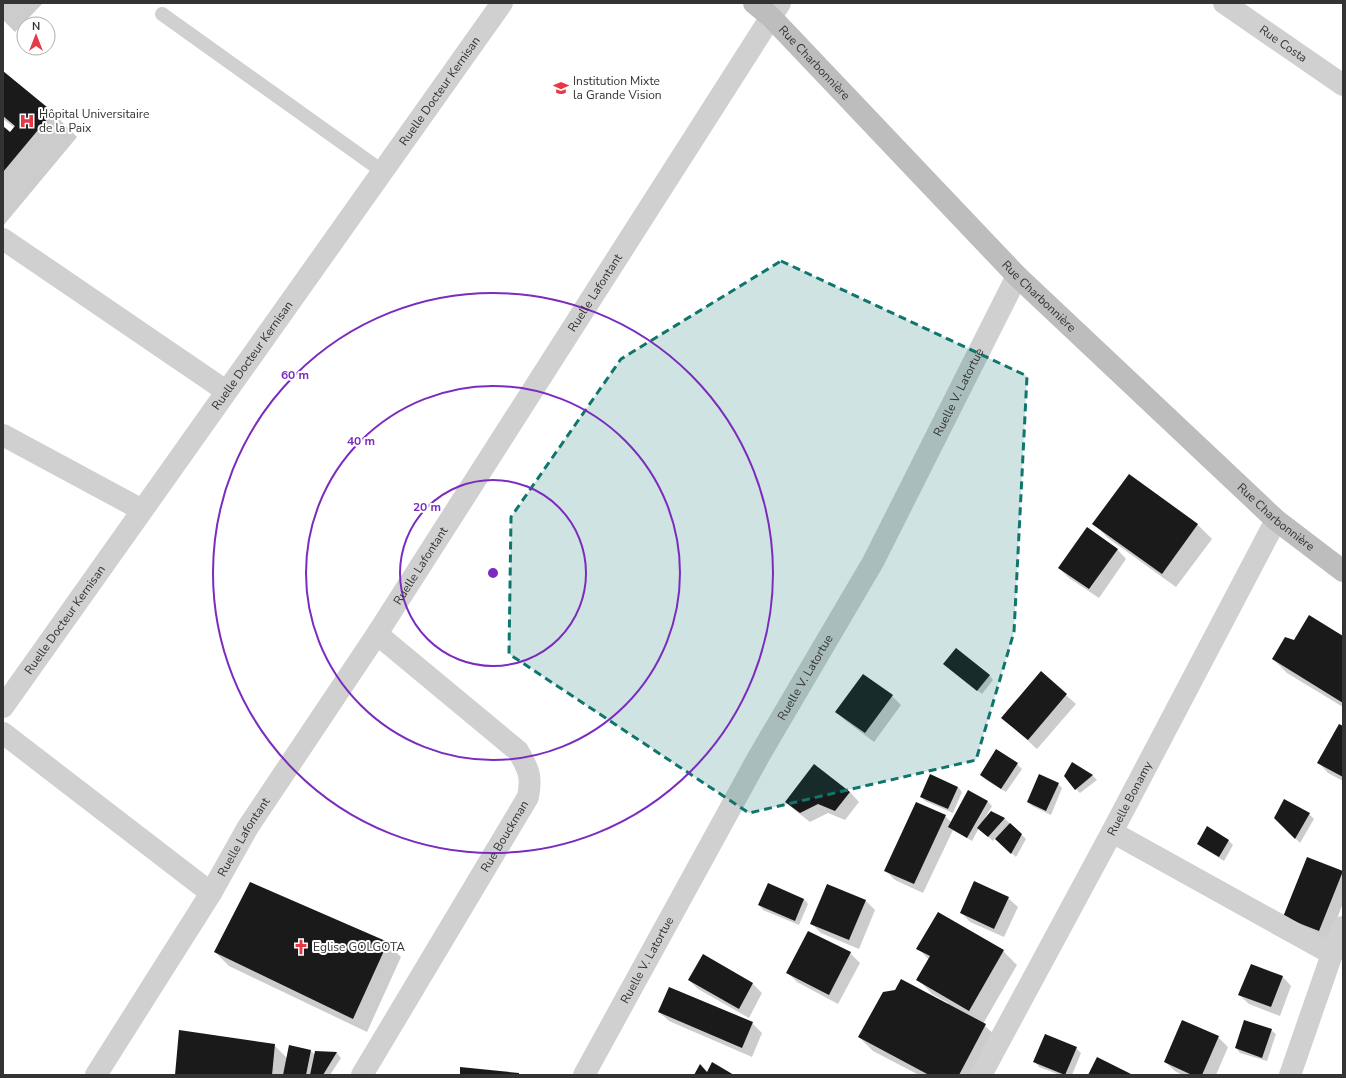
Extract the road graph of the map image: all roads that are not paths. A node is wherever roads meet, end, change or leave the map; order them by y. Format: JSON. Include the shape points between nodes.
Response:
{"nodes":[{"id":1,"x":502,"y":3,"type":"edge"},
{"id":2,"x":754,"y":3,"type":"edge"},
{"id":3,"x":1224,"y":3,"type":"edge"},
{"id":4,"x":776,"y":10,"type":"edge"},
{"id":5,"x":162,"y":14,"type":"dead end"},
{"id":6,"x":1343,"y":85,"type":"edge"},
{"id":7,"x":382,"y":171,"type":"junction"},
{"id":8,"x":3,"y":239,"type":"edge"},
{"id":9,"x":1017,"y":276,"type":"junction"},
{"id":10,"x":226,"y":391,"type":"junction"},
{"id":11,"x":3,"y":435,"type":"edge"},
{"id":12,"x":142,"y":510,"type":"junction"},
{"id":13,"x":1276,"y":520,"type":"junction"},
{"id":14,"x":1343,"y":571,"type":"edge"},
{"id":15,"x":377,"y":634,"type":"junction"},
{"id":16,"x":3,"y":707,"type":"edge"},
{"id":17,"x":3,"y":733,"type":"edge"},
{"id":18,"x":1112,"y":832,"type":"junction"},
{"id":19,"x":211,"y":893,"type":"junction"},
{"id":20,"x":1343,"y":927,"type":"edge"},
{"id":21,"x":1332,"y":954,"type":"junction"},
{"id":22,"x":96,"y":1075,"type":"edge"},
{"id":23,"x":362,"y":1075,"type":"edge"},
{"id":24,"x":584,"y":1075,"type":"edge"},
{"id":25,"x":981,"y":1075,"type":"edge"},
{"id":26,"x":1290,"y":1075,"type":"edge"}],
"edges":[{"from":1,"to":7,"type":"street","name":"Ruelle Docteur Kernisan"},
{"from":2,"to":4,"type":"street","name":"Rue Charbonnière"},
{"from":3,"to":6,"type":"street","name":"Rue Costa"},
{"from":4,"to":9,"type":"street","name":"Rue Charbonnière"},
{"from":4,"to":15,"type":"street","name":"Ruelle Lafontant"},
{"from":5,"to":7,"type":"lane"},
{"from":7,"to":10,"type":"street","name":"Ruelle Docteur Kernisan"},
{"from":8,"to":10,"type":"street"},
{"from":9,"to":13,"type":"street","name":"Rue Charbonnière"},
{"from":9,"to":24,"type":"street","name":"Ruelle V. Latortue","via":[[873,562],[759,756]]},
{"from":10,"to":12,"type":"street","name":"Ruelle Docteur Kernisan"},
{"from":11,"to":12,"type":"street"},
{"from":12,"to":16,"type":"street","name":"Ruelle Docteur Kernisan"},
{"from":13,"to":14,"type":"street","name":"Rue Charbonnière"},
{"from":13,"to":18,"type":"street","name":"Ruelle Bonamy"},
{"from":15,"to":19,"type":"street","name":"Ruelle Lafontant","via":[[248,827]]},
{"from":15,"to":23,"type":"street","name":"Rue Bouckman","via":[[518,751],[527,766],[531,782],[528,797]]},
{"from":17,"to":19,"type":"street"},
{"from":18,"to":21,"type":"street"},
{"from":18,"to":25,"type":"street","name":"Ruelle Bonamy"},
{"from":19,"to":22,"type":"street","name":"Ruelle Lafontant"},
{"from":20,"to":21,"type":"street"},
{"from":21,"to":26,"type":"street"}]}
